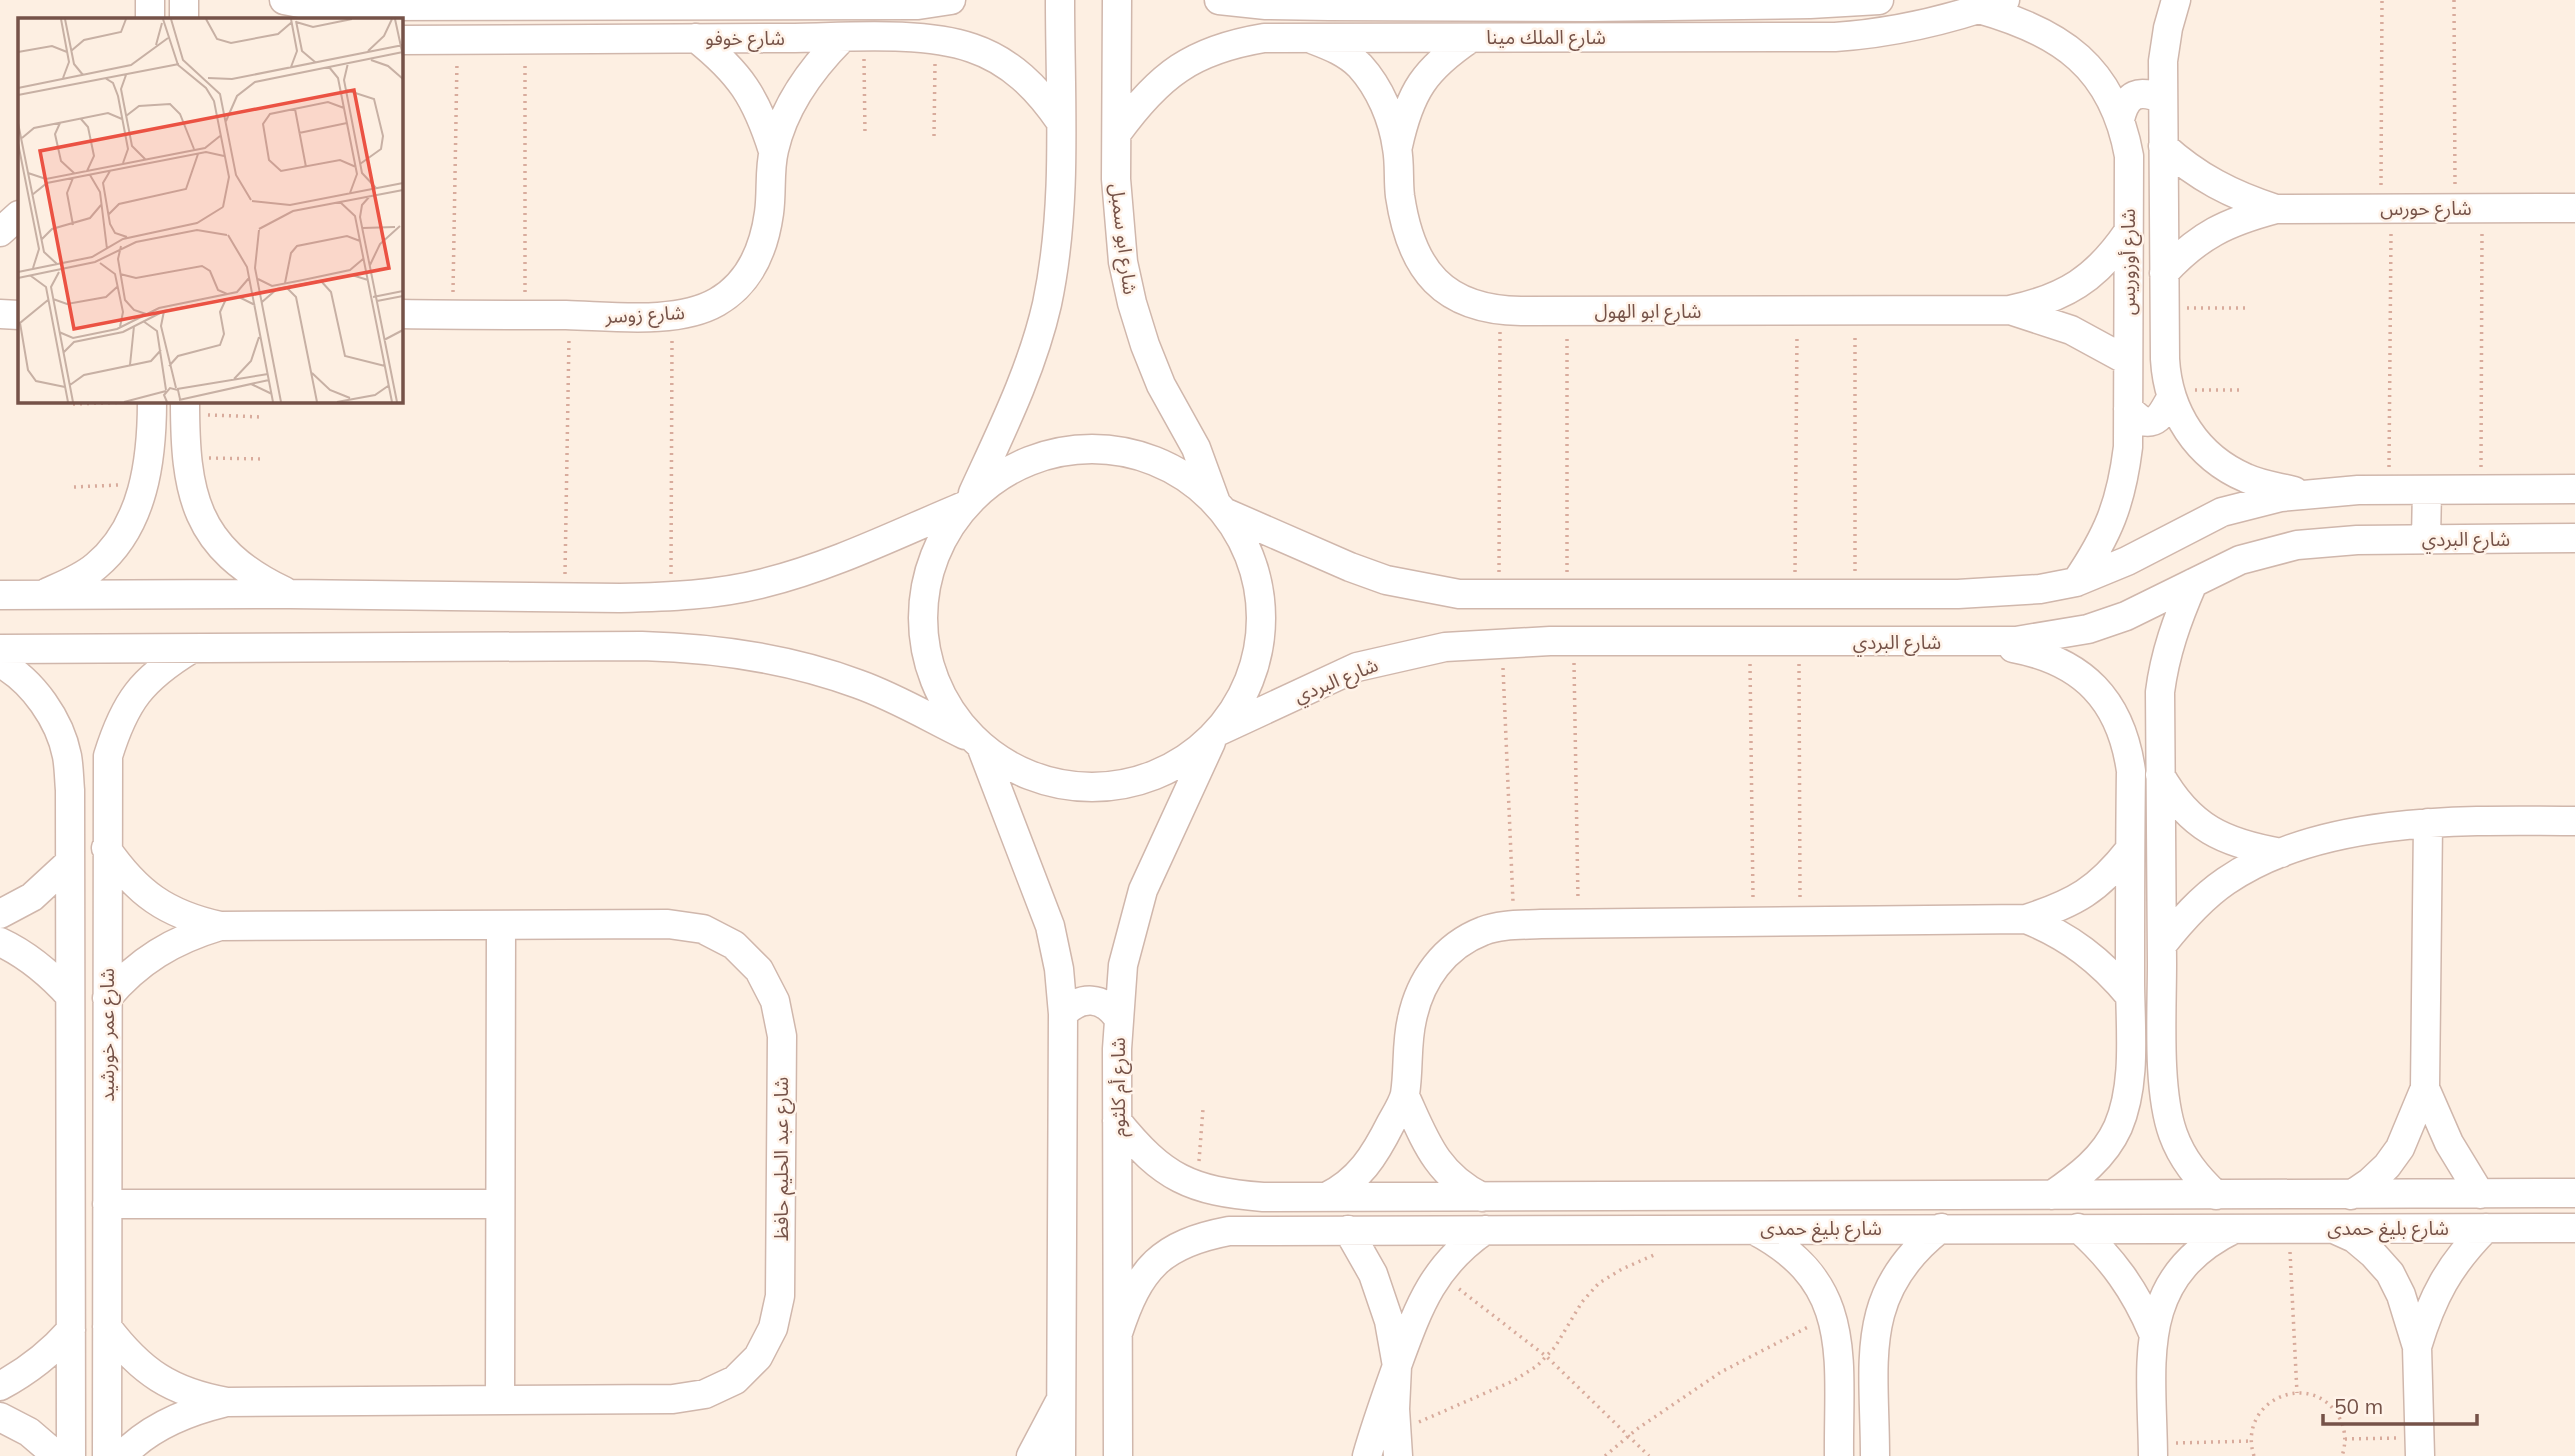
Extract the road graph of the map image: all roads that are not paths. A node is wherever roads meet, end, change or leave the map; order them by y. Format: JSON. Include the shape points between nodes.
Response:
{"nodes":[{"id":1,"x":150,"y":0,"type":"edge"},
{"id":2,"x":184,"y":0,"type":"edge"},
{"id":3,"x":284,"y":0,"type":"edge"},
{"id":4,"x":951,"y":0,"type":"edge"},
{"id":5,"x":1060,"y":0,"type":"edge"},
{"id":6,"x":1116,"y":0,"type":"edge"},
{"id":7,"x":1879,"y":0,"type":"edge"},
{"id":8,"x":2005,"y":0,"type":"edge"},
{"id":9,"x":2176,"y":0,"type":"edge"},
{"id":10,"x":1222,"y":1,"type":"edge"},
{"id":11,"x":1840,"y":2,"type":"edge"},
{"id":12,"x":434,"y":3,"type":"edge"},
{"id":13,"x":554,"y":3,"type":"edge"},
{"id":14,"x":708,"y":3,"type":"edge"},
{"id":15,"x":834,"y":3,"type":"edge"},
{"id":16,"x":1333,"y":3,"type":"edge"},
{"id":17,"x":1472,"y":3,"type":"edge"},
{"id":18,"x":918,"y":5,"type":"junction"},
{"id":19,"x":1979,"y":9,"type":"junction"},
{"id":20,"x":337,"y":12,"type":"edge"},
{"id":21,"x":150,"y":18,"type":"edge"},
{"id":22,"x":184,"y":18,"type":"edge"},
{"id":23,"x":696,"y":38,"type":"junction"},
{"id":24,"x":853,"y":38,"type":"junction"},
{"id":25,"x":1308,"y":38,"type":"junction"},
{"id":26,"x":1471,"y":38,"type":"junction"},
{"id":27,"x":927,"y":39,"type":"junction"},
{"id":28,"x":402,"y":40,"type":"edge"},
{"id":29,"x":1235,"y":43,"type":"junction"},
{"id":30,"x":2163,"y":99,"type":"junction"},
{"id":31,"x":2120,"y":120,"type":"junction"},
{"id":32,"x":1060,"y":121,"type":"junction"},
{"id":33,"x":1116,"y":133,"type":"junction"},
{"id":34,"x":2163,"y":146,"type":"junction"},
{"id":35,"x":1398,"y":148,"type":"junction"},
{"id":36,"x":773,"y":151,"type":"junction"},
{"id":37,"x":2575,"y":208,"type":"edge"},
{"id":38,"x":2276,"y":209,"type":"junction"},
{"id":39,"x":18,"y":216,"type":"edge"},
{"id":40,"x":0,"y":232,"type":"edge"},
{"id":41,"x":2128,"y":232,"type":"junction"},
{"id":42,"x":2164,"y":273,"type":"junction"},
{"id":43,"x":2010,"y":310,"type":"junction"},
{"id":44,"x":0,"y":314,"type":"edge"},
{"id":45,"x":402,"y":314,"type":"edge"},
{"id":46,"x":18,"y":315,"type":"edge"},
{"id":47,"x":2128,"y":361,"type":"junction"},
{"id":48,"x":2170,"y":394,"type":"junction"},
{"id":49,"x":152,"y":406,"type":"edge"},
{"id":50,"x":185,"y":407,"type":"edge"},
{"id":51,"x":2128,"y":409,"type":"junction"},
{"id":52,"x":2575,"y":489,"type":"edge"},
{"id":53,"x":2427,"y":490,"type":"junction"},
{"id":54,"x":2307,"y":493,"type":"junction"},
{"id":55,"x":966,"y":503,"type":"junction"},
{"id":56,"x":1220,"y":507,"type":"junction"},
{"id":57,"x":2575,"y":538,"type":"edge"},
{"id":58,"x":2426,"y":539,"type":"junction"},
{"id":59,"x":2076,"y":582,"type":"junction"},
{"id":60,"x":2193,"y":583,"type":"junction"},
{"id":61,"x":290,"y":594,"type":"junction"},
{"id":62,"x":0,"y":595,"type":"edge"},
{"id":63,"x":39,"y":595,"type":"junction"},
{"id":64,"x":1808,"y":595,"type":"junction"},
{"id":65,"x":1809,"y":641,"type":"junction"},
{"id":66,"x":1983,"y":642,"type":"junction"},
{"id":67,"x":192,"y":648,"type":"junction"},
{"id":68,"x":0,"y":649,"type":"edge"},
{"id":69,"x":0,"y":663,"type":"edge"},
{"id":70,"x":1215,"y":734,"type":"junction"},
{"id":71,"x":978,"y":743,"type":"junction"},
{"id":72,"x":2130,"y":771,"type":"junction"},
{"id":73,"x":2162,"y":777,"type":"junction"},
{"id":74,"x":70,"y":790,"type":"junction"},
{"id":75,"x":106,"y":792,"type":"junction"},
{"id":76,"x":2575,"y":821,"type":"edge"},
{"id":77,"x":2428,"y":823,"type":"junction"},
{"id":78,"x":106,"y":848,"type":"junction"},
{"id":79,"x":2130,"y":849,"type":"junction"},
{"id":80,"x":2281,"y":853,"type":"junction"},
{"id":81,"x":70,"y":862,"type":"junction"},
{"id":82,"x":0,"y":914,"type":"edge"},
{"id":83,"x":2026,"y":919,"type":"junction"},
{"id":84,"x":501,"y":925,"type":"junction"},
{"id":85,"x":220,"y":926,"type":"junction"},
{"id":86,"x":0,"y":942,"type":"edge"},
{"id":87,"x":2162,"y":945,"type":"junction"},
{"id":88,"x":70,"y":996,"type":"junction"},
{"id":89,"x":2130,"y":996,"type":"junction"},
{"id":90,"x":107,"y":998,"type":"junction"},
{"id":91,"x":1063,"y":1014,"type":"junction"},
{"id":92,"x":1118,"y":1018,"type":"junction"},
{"id":93,"x":2130,"y":1043,"type":"junction"},
{"id":94,"x":2162,"y":1044,"type":"junction"},
{"id":95,"x":2425,"y":1088,"type":"junction"},
{"id":96,"x":1405,"y":1096,"type":"junction"},
{"id":97,"x":1117,"y":1121,"type":"junction"},
{"id":98,"x":2480,"y":1194,"type":"junction"},
{"id":99,"x":2052,"y":1195,"type":"junction"},
{"id":100,"x":2216,"y":1195,"type":"junction"},
{"id":101,"x":2295,"y":1195,"type":"junction"},
{"id":102,"x":2351,"y":1195,"type":"junction"},
{"id":103,"x":1682,"y":1196,"type":"junction"},
{"id":104,"x":1326,"y":1197,"type":"junction"},
{"id":105,"x":1482,"y":1197,"type":"junction"},
{"id":106,"x":1263,"y":1198,"type":"junction"},
{"id":107,"x":107,"y":1204,"type":"junction"},
{"id":108,"x":500,"y":1204,"type":"junction"},
{"id":109,"x":2572,"y":1211,"type":"edge"},
{"id":110,"x":2332,"y":1227,"type":"junction"},
{"id":111,"x":2486,"y":1227,"type":"junction"},
{"id":112,"x":1751,"y":1228,"type":"junction"},
{"id":113,"x":1941,"y":1228,"type":"junction"},
{"id":114,"x":2078,"y":1228,"type":"junction"},
{"id":115,"x":2236,"y":1228,"type":"junction"},
{"id":116,"x":2289,"y":1228,"type":"junction"},
{"id":117,"x":1682,"y":1229,"type":"junction"},
{"id":118,"x":1265,"y":1230,"type":"junction"},
{"id":119,"x":1348,"y":1230,"type":"junction"},
{"id":120,"x":1485,"y":1230,"type":"junction"},
{"id":121,"x":1834,"y":1325,"type":"junction"},
{"id":122,"x":107,"y":1327,"type":"junction"},
{"id":123,"x":71,"y":1330,"type":"junction"},
{"id":124,"x":1118,"y":1333,"type":"junction"},
{"id":125,"x":2152,"y":1333,"type":"junction"},
{"id":126,"x":1875,"y":1338,"type":"junction"},
{"id":127,"x":2417,"y":1348,"type":"junction"},
{"id":128,"x":1397,"y":1366,"type":"junction"},
{"id":129,"x":0,"y":1386,"type":"edge"},
{"id":130,"x":500,"y":1400,"type":"junction"},
{"id":131,"x":1061,"y":1400,"type":"junction"},
{"id":132,"x":227,"y":1402,"type":"junction"},
{"id":133,"x":0,"y":1417,"type":"edge"},
{"id":134,"x":1397,"y":1444,"type":"edge"},
{"id":135,"x":2420,"y":1447,"type":"edge"},
{"id":136,"x":2153,"y":1450,"type":"edge"},
{"id":137,"x":57,"y":1456,"type":"edge"},
{"id":138,"x":71,"y":1456,"type":"edge"},
{"id":139,"x":107,"y":1456,"type":"edge"},
{"id":140,"x":122,"y":1456,"type":"edge"},
{"id":141,"x":1031,"y":1456,"type":"edge"},
{"id":142,"x":1061,"y":1456,"type":"edge"},
{"id":143,"x":1118,"y":1456,"type":"edge"},
{"id":144,"x":1367,"y":1456,"type":"edge"},
{"id":145,"x":1839,"y":1456,"type":"edge"},
{"id":146,"x":1875,"y":1456,"type":"edge"}],
"edges":[{"from":1,"to":21,"type":"street"},
{"from":2,"to":22,"type":"street"},
{"from":3,"to":20,"type":"street","name":"شارع خوفو"},
{"from":4,"to":18,"type":"street","name":"شارع خوفو"},
{"from":5,"to":32,"type":"street"},
{"from":6,"to":33,"type":"street","name":"شارع ابو سمبل"},
{"from":7,"to":11,"type":"street","name":"شارع الملك مينا"},
{"from":8,"to":19,"type":"street","name":"شارع الملك مينا"},
{"from":9,"to":30,"type":"street","name":"شارع أوزوريس","via":[[2163,61]]},
{"from":10,"to":16,"type":"street","name":"شارع الملك مينا"},
{"from":10,"to":29,"type":"street","via":[[1218,22],[1224,35]]},
{"from":11,"to":17,"type":"street","name":"شارع الملك مينا"},
{"from":12,"to":13,"type":"street","name":"شارع خوفو"},
{"from":12,"to":20,"type":"street","name":"شارع خوفو"},
{"from":13,"to":14,"type":"street","name":"شارع خوفو"},
{"from":14,"to":15,"type":"street","name":"شارع خوفو"},
{"from":15,"to":18,"type":"street","name":"شارع خوفو"},
{"from":16,"to":17,"type":"street","name":"شارع الملك مينا"},
{"from":18,"to":27,"type":"street","via":[[932,19]]},
{"from":19,"to":26,"type":"street","name":"شارع الملك مينا","via":[[1908,29],[1835,37]]},
{"from":19,"to":31,"type":"street","name":"شارع أوزوريس","via":[[2049,34],[2079,57],[2103,86]]},
{"from":23,"to":24,"type":"street","name":"شارع خوفو"},
{"from":23,"to":28,"type":"street","name":"شارع خوفو"},
{"from":23,"to":36,"type":"street","name":"شارع زوسر","via":[[746,87],[763,117]]},
{"from":24,"to":27,"type":"street","name":"شارع خوفو"},
{"from":24,"to":36,"type":"street","name":"شارع زوسر","via":[[818,62],[799,89]]},
{"from":25,"to":26,"type":"street","name":"شارع الملك مينا"},
{"from":25,"to":29,"type":"street","name":"شارع الملك مينا"},
{"from":25,"to":35,"type":"street","name":"شارع ابو الهول","via":[[1337,48],[1359,65],[1378,90]]},
{"from":26,"to":35,"type":"street","name":"شارع ابو الهول","via":[[1443,57],[1420,84],[1405,115]]},
{"from":27,"to":32,"type":"street","name":"شارع خوفو","via":[[974,49],[1000,61],[1030,84]]},
{"from":29,"to":33,"type":"street","name":"شارع الملك مينا","via":[[1174,72],[1137,105]]},
{"from":30,"to":31,"type":"street","via":[[2138,93],[2129,99]]},
{"from":30,"to":34,"type":"street","name":"شارع أوزوريس"},
{"from":31,"to":41,"type":"street","name":"شارع أوزوريس","via":[[2129,156]]},
{"from":32,"to":55,"type":"street","via":[[1061,204],[1046,306],[1018,391]]},
{"from":33,"to":56,"type":"street","name":"شارع ابو سمبل","via":[[1118,223],[1132,303],[1161,385],[1196,448]]},
{"from":34,"to":38,"type":"street","name":"شارع حورس","via":[[2214,185]]},
{"from":34,"to":42,"type":"street","name":"شارع أوزوريس"},
{"from":35,"to":43,"type":"street","name":"شارع ابو الهول","via":[[1405,226],[1414,252],[1429,275],[1449,293],[1474,305],[1500,311]]},
{"from":36,"to":45,"type":"street","name":"شارع زوسر","via":[[762,247],[737,287],[718,302],[672,315]]},
{"from":37,"to":38,"type":"street","name":"شارع حورس"},
{"from":38,"to":42,"type":"street","name":"شارع حورس","via":[[2213,231],[2185,250]]},
{"from":39,"to":40,"type":"street"},
{"from":41,"to":43,"type":"street","name":"شارع ابو الهول","via":[[2112,256],[2066,293]]},
{"from":41,"to":47,"type":"street","name":"شارع أوزوريس"},
{"from":42,"to":48,"type":"street","name":"شارع أوزوريس"},
{"from":43,"to":47,"type":"street","name":"شارع ابو الهول","via":[[2071,330]]},
{"from":44,"to":46,"type":"street"},
{"from":47,"to":51,"type":"street","name":"شارع أوزوريس"},
{"from":48,"to":51,"type":"street","via":[[2154,421],[2142,421]]},
{"from":48,"to":54,"type":"street","name":"شارع أوزوريس","via":[[2199,446],[2222,465],[2248,479]]},
{"from":49,"to":50,"type":"street","via":[[160,423],[172,425],[182,419]]},
{"from":49,"to":63,"type":"street","via":[[145,484],[135,513],[96,566]]},
{"from":50,"to":61,"type":"street","via":[[191,491],[206,525],[228,555],[257,578]]},
{"from":51,"to":59,"type":"street","name":"شارع أوزوريس","via":[[2124,483],[2098,550]]},
{"from":52,"to":53,"type":"street"},
{"from":53,"to":54,"type":"street"},
{"from":53,"to":58,"type":"street"},
{"from":54,"to":59,"type":"street","via":[[2222,512]]},
{"from":55,"to":56,"type":"street","via":[[1000,475],[1035,458],[1074,449],[1113,450],[1151,459],[1186,477]]},
{"from":55,"to":61,"type":"street","via":[[809,570],[717,592],[670,597]]},
{"from":55,"to":71,"type":"street","via":[[943,536],[928,570],[922,606],[924,643],[933,679],[950,712]]},
{"from":56,"to":64,"type":"street","via":[[1350,567],[1386,580],[1459,594]]},
{"from":56,"to":70,"type":"street","via":[[1250,558],[1262,623],[1255,663],[1240,700]]},
{"from":57,"to":58,"type":"street","name":"شارع البردي"},
{"from":58,"to":60,"type":"street","name":"شارع البردي","via":[[2297,545],[2240,560]]},
{"from":59,"to":64,"type":"street","via":[[2006,592]]},
{"from":60,"to":66,"type":"street","name":"شارع البردي","via":[[2126,616],[2088,628],[2048,637]]},
{"from":60,"to":73,"type":"street","via":[[2164,663]]},
{"from":61,"to":63,"type":"street"},
{"from":62,"to":63,"type":"street"},
{"from":64,"to":65,"type":"street"},
{"from":65,"to":66,"type":"street","name":"شارع البردي"},
{"from":65,"to":70,"type":"street","name":"شارع البردي","via":[[1502,642],[1445,647],[1357,667]]},
{"from":66,"to":72,"type":"street","via":[[2040,653],[2084,678],[2117,719],[2127,743]]},
{"from":67,"to":68,"type":"street"},
{"from":67,"to":71,"type":"street","via":[[642,646],[719,650],[794,664],[859,684]]},
{"from":67,"to":75,"type":"street","name":"شارع عمر خورشيد","via":[[162,666],[137,692],[118,722],[108,756]]},
{"from":69,"to":74,"type":"street","name":"شارع عمر خورشيد","via":[[33,689],[54,720],[67,755]]},
{"from":70,"to":71,"type":"street","via":[[1189,757],[1161,772],[1099,786],[1067,785],[1036,777]]},
{"from":70,"to":92,"type":"street","name":"شارع أم كلثوم","via":[[1143,890],[1123,965]]},
{"from":71,"to":91,"type":"street","via":[[1050,926]]},
{"from":72,"to":73,"type":"street","via":[[2151,765]]},
{"from":72,"to":79,"type":"street"},
{"from":73,"to":80,"type":"street","via":[[2198,824],[2223,839]]},
{"from":73,"to":87,"type":"street"},
{"from":74,"to":75,"type":"street","via":[[92,784]]},
{"from":74,"to":81,"type":"street","name":"شارع عمر خورشيد"},
{"from":75,"to":78,"type":"street","name":"شارع عمر خورشيد"},
{"from":76,"to":77,"type":"street"},
{"from":77,"to":80,"type":"street","via":[[2355,833]]},
{"from":77,"to":95,"type":"street"},
{"from":78,"to":85,"type":"street","name":"شارع عبد الحليم حافظ","via":[[122,871],[166,908]]},
{"from":78,"to":90,"type":"street","name":"شارع عمر خورشيد"},
{"from":79,"to":83,"type":"street","via":[[2110,875],[2085,895]]},
{"from":79,"to":89,"type":"street"},
{"from":80,"to":87,"type":"street","via":[[2203,899]]},
{"from":81,"to":82,"type":"street","via":[[32,897]]},
{"from":81,"to":88,"type":"street","name":"شارع عمر خورشيد"},
{"from":83,"to":89,"type":"street","via":[[2072,941]]},
{"from":83,"to":96,"type":"street","via":[[1578,923],[1484,931],[1457,945],[1435,966],[1419,993],[1411,1020]]},
{"from":84,"to":85,"type":"street","name":"شارع عبد الحليم حافظ"},
{"from":84,"to":108,"type":"street"},
{"from":84,"to":130,"type":"street","name":"شارع عبد الحليم حافظ","via":[[668,924],[703,929],[734,945],[759,970],[775,1001],[782,1049],[780,1296],[774,1328],[758,1357],[735,1380],[705,1394],[673,1399]]},
{"from":85,"to":90,"type":"street","name":"شارع عبد الحليم حافظ","via":[[168,945],[124,978]]},
{"from":86,"to":88,"type":"street","via":[[32,960]]},
{"from":87,"to":94,"type":"street"},
{"from":88,"to":123,"type":"street","name":"شارع عمر خورشيد"},
{"from":89,"to":93,"type":"street"},
{"from":90,"to":107,"type":"street","name":"شارع عمر خورشيد"},
{"from":91,"to":92,"type":"street","via":[[1092,999],[1103,1002]]},
{"from":91,"to":131,"type":"street"},
{"from":92,"to":97,"type":"street","name":"شارع أم كلثوم"},
{"from":93,"to":94,"type":"street","via":[[2142,1052]]},
{"from":93,"to":99,"type":"street","via":[[2125,1108],[2117,1130],[2090,1167]]},
{"from":94,"to":100,"type":"street","via":[[2173,1133],[2183,1157]]},
{"from":95,"to":98,"type":"street","via":[[2449,1143]]},
{"from":95,"to":102,"type":"street","via":[[2400,1148],[2370,1182]]},
{"from":96,"to":104,"type":"street","via":[[1370,1161],[1342,1189]]},
{"from":96,"to":105,"type":"street","via":[[1438,1163]]},
{"from":97,"to":106,"type":"street","name":"شارع بليغ حمدى","via":[[1139,1148],[1198,1188]]},
{"from":97,"to":124,"type":"street","name":"شارع أم كلثوم"},
{"from":98,"to":102,"type":"street","name":"شارع بليغ حمدى"},
{"from":98,"to":109,"type":"street","name":"شارع بليغ حمدى"},
{"from":99,"to":100,"type":"street","name":"شارع بليغ حمدى"},
{"from":99,"to":103,"type":"street","name":"شارع بليغ حمدى"},
{"from":100,"to":101,"type":"street","name":"شارع بليغ حمدى"},
{"from":101,"to":102,"type":"street","name":"شارع بليغ حمدى"},
{"from":101,"to":116,"type":"street"},
{"from":103,"to":105,"type":"street","name":"شارع بليغ حمدى"},
{"from":103,"to":117,"type":"street"},
{"from":104,"to":105,"type":"street","name":"شارع بليغ حمدى"},
{"from":104,"to":106,"type":"street","name":"شارع بليغ حمدى"},
{"from":106,"to":118,"type":"street","via":[[1257,1217]]},
{"from":107,"to":108,"type":"street"},
{"from":107,"to":122,"type":"street","name":"شارع عمر خورشيد"},
{"from":108,"to":130,"type":"street"},
{"from":109,"to":111,"type":"street","name":"شارع بليغ حمدى"},
{"from":110,"to":111,"type":"street","name":"شارع بليغ حمدى"},
{"from":110,"to":116,"type":"street","name":"شارع بليغ حمدى"},
{"from":110,"to":127,"type":"street","via":[[2354,1238],[2390,1273]]},
{"from":111,"to":127,"type":"street","via":[[2449,1269]]},
{"from":112,"to":113,"type":"street","name":"شارع بليغ حمدى"},
{"from":112,"to":117,"type":"street","name":"شارع بليغ حمدى"},
{"from":112,"to":121,"type":"street","via":[[1799,1260],[1817,1282]]},
{"from":113,"to":114,"type":"street","name":"شارع بليغ حمدى"},
{"from":113,"to":126,"type":"street","via":[[1920,1245],[1896,1276],[1880,1312]]},
{"from":114,"to":115,"type":"street","name":"شارع بليغ حمدى"},
{"from":114,"to":125,"type":"street","via":[[2115,1265],[2143,1309]]},
{"from":115,"to":116,"type":"street","name":"شارع بليغ حمدى"},
{"from":115,"to":125,"type":"street","via":[[2189,1257],[2172,1280]]},
{"from":117,"to":120,"type":"street","name":"شارع بليغ حمدى"},
{"from":118,"to":119,"type":"street","name":"شارع بليغ حمدى"},
{"from":118,"to":124,"type":"street","name":"شارع بليغ حمدى","via":[[1197,1237],[1169,1251],[1145,1274],[1128,1302]]},
{"from":119,"to":120,"type":"street","name":"شارع بليغ حمدى"},
{"from":119,"to":128,"type":"street","via":[[1382,1297]]},
{"from":120,"to":128,"type":"street","via":[[1438,1273],[1421,1301]]},
{"from":121,"to":126,"type":"street","via":[[1861,1327]]},
{"from":121,"to":145,"type":"street"},
{"from":122,"to":132,"type":"street","name":"شارع عبد الحليم حافظ","via":[[146,1371],[162,1381],[198,1397]]},
{"from":122,"to":139,"type":"street","name":"شارع عمر خورشيد"},
{"from":123,"to":129,"type":"street","via":[[50,1353]]},
{"from":123,"to":138,"type":"street","name":"شارع عمر خورشيد"},
{"from":124,"to":143,"type":"street","name":"شارع أم كلثوم"},
{"from":125,"to":136,"type":"street"},
{"from":126,"to":146,"type":"street"},
{"from":127,"to":135,"type":"street"},
{"from":128,"to":134,"type":"street"},
{"from":128,"to":144,"type":"street"},
{"from":130,"to":132,"type":"street","name":"شارع عبد الحليم حافظ"},
{"from":131,"to":141,"type":"street"},
{"from":131,"to":142,"type":"street"},
{"from":132,"to":140,"type":"street","name":"شارع عبد الحليم حافظ","via":[[173,1419]]},
{"from":133,"to":137,"type":"street","via":[[29,1432]]}]}
